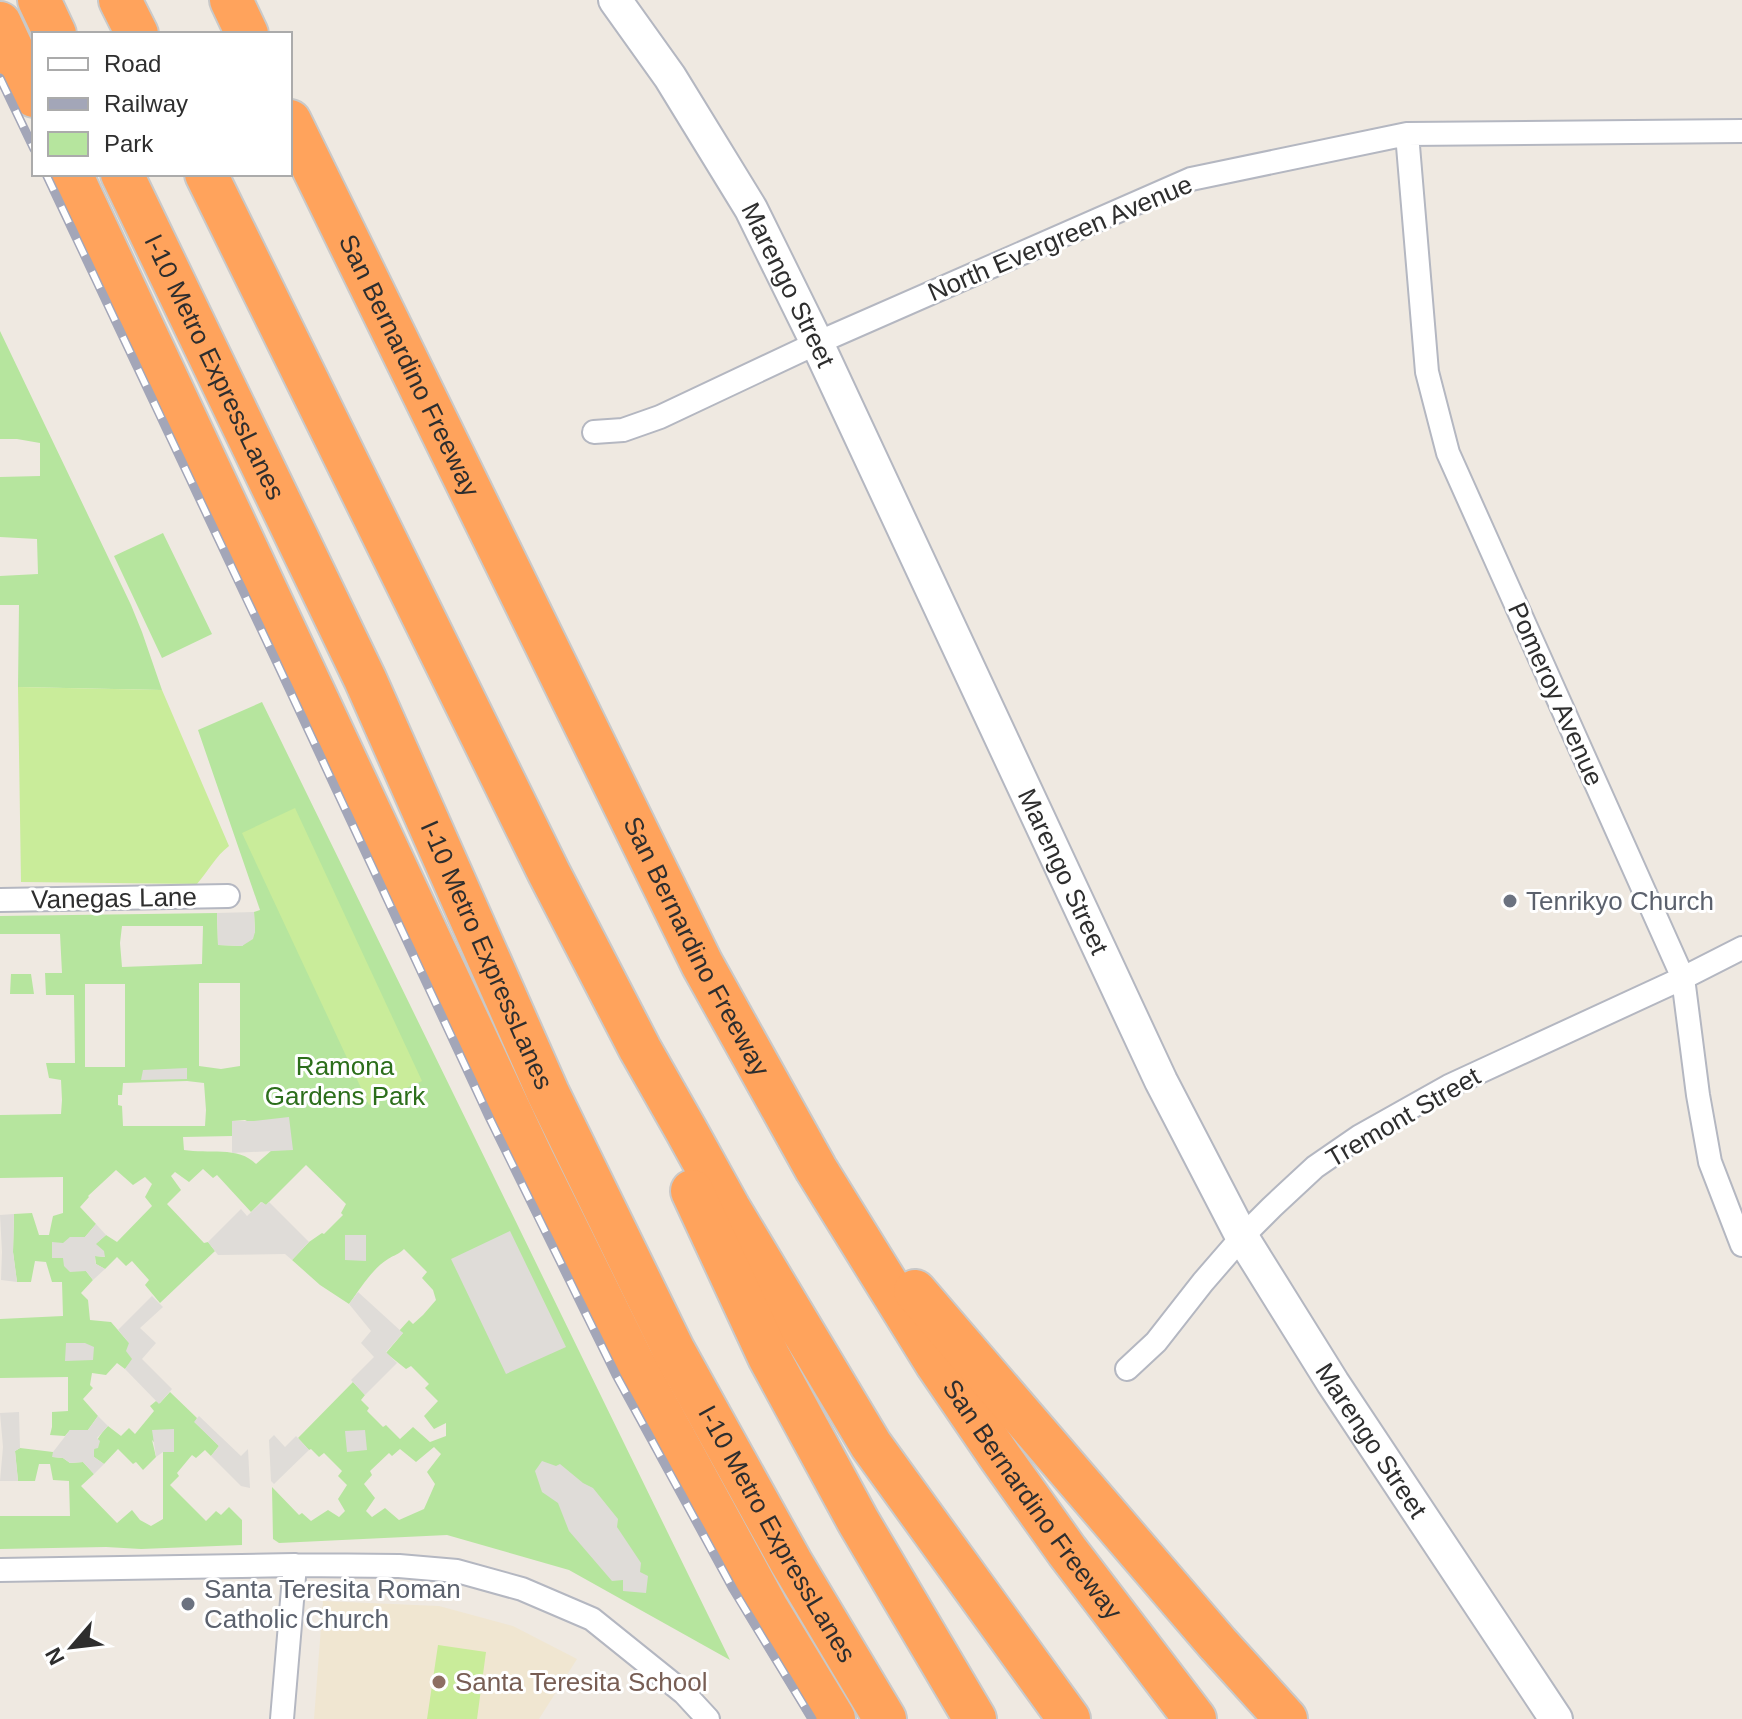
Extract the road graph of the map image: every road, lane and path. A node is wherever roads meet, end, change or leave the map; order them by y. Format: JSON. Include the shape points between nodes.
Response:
{"nodes":[{"id":1,"x":39,"y":0,"type":"edge"},
{"id":2,"x":120,"y":0,"type":"edge"},
{"id":3,"x":231,"y":0,"type":"edge"},
{"id":4,"x":615,"y":0,"type":"edge"},
{"id":5,"x":0,"y":23,"type":"edge"},
{"id":6,"x":54,"y":32,"type":"edge"},
{"id":7,"x":136,"y":32,"type":"edge"},
{"id":8,"x":246,"y":32,"type":"edge"},
{"id":9,"x":32,"y":92,"type":"edge"},
{"id":10,"x":292,"y":125,"type":"edge"},
{"id":11,"x":1742,"y":131,"type":"edge"},
{"id":12,"x":1407,"y":134,"type":"junction"},
{"id":13,"x":72,"y":176,"type":"edge"},
{"id":14,"x":123,"y":176,"type":"edge"},
{"id":15,"x":207,"y":176,"type":"edge"},
{"id":16,"x":817,"y":343,"type":"junction"},
{"id":17,"x":594,"y":432,"type":"dead end"},
{"id":18,"x":549,"y":873,"type":"junction"},
{"id":19,"x":228,"y":896,"type":"dead end"},
{"id":20,"x":0,"y":900,"type":"edge"},
{"id":21,"x":1742,"y":948,"type":"edge"},
{"id":22,"x":1683,"y":978,"type":"junction"},
{"id":23,"x":816,"y":1169,"type":"junction"},
{"id":24,"x":1242,"y":1237,"type":"junction"},
{"id":25,"x":1742,"y":1245,"type":"edge"},
{"id":26,"x":1127,"y":1369,"type":"dead end"},
{"id":27,"x":295,"y":1565,"type":"junction"},
{"id":28,"x":0,"y":1570,"type":"edge"},
{"id":29,"x":282,"y":1719,"type":"edge"},
{"id":30,"x":708,"y":1719,"type":"edge"},
{"id":31,"x":834,"y":1719,"type":"edge"},
{"id":32,"x":885,"y":1719,"type":"edge"},
{"id":33,"x":975,"y":1719,"type":"edge"},
{"id":34,"x":1069,"y":1719,"type":"edge"},
{"id":35,"x":1195,"y":1719,"type":"edge"},
{"id":36,"x":1286,"y":1719,"type":"edge"},
{"id":37,"x":1556,"y":1719,"type":"edge"}],
"edges":[{"from":1,"to":6,"type":"highway"},
{"from":2,"to":7,"type":"highway"},
{"from":3,"to":8,"type":"highway"},
{"from":4,"to":16,"type":"main road","name":"Marengo Street","via":[[670,77],[751,209]]},
{"from":5,"to":9,"type":"highway"},
{"from":10,"to":23,"type":"highway","name":"San Bernardino Freeway","via":[[702,964]]},
{"from":11,"to":12,"type":"street","name":"North Evergreen Avenue"},
{"from":12,"to":16,"type":"street","name":"North Evergreen Avenue","via":[[1191,179]]},
{"from":12,"to":22,"type":"street","name":"Pomeroy Avenue","via":[[1427,372],[1448,453]]},
{"from":13,"to":31,"type":"highway","name":"I-10 Metro ExpressLanes","via":[[565,1225],[648,1390]]},
{"from":14,"to":32,"type":"highway","name":"I-10 Metro ExpressLanes","via":[[365,679],[548,1093],[660,1322],[791,1562]]},
{"from":15,"to":18,"type":"highway"},
{"from":16,"to":17,"type":"street","name":"North Evergreen Avenue","via":[[660,417],[623,430]]},
{"from":16,"to":24,"type":"main road","name":"Marengo Street","via":[[1161,1081]]},
{"from":18,"to":33,"type":"highway","via":[[769,1357]]},
{"from":18,"to":34,"type":"highway","via":[[729,1208],[871,1445]]},
{"from":19,"to":20,"type":"street","name":"Vanegas Lane"},
{"from":21,"to":22,"type":"street","name":"Tremont Street"},
{"from":22,"to":24,"type":"street","name":"Tremont Street","via":[[1449,1086],[1360,1136],[1315,1167]]},
{"from":22,"to":25,"type":"street","name":"Pomeroy Avenue","via":[[1710,1162]]},
{"from":23,"to":35,"type":"highway","name":"San Bernardino Freeway","via":[[984,1433]]},
{"from":23,"to":36,"type":"highway","via":[[876,1246]]},
{"from":24,"to":26,"type":"street","name":"Tremont Street","via":[[1156,1342]]},
{"from":24,"to":37,"type":"main road","name":"Marengo Street"},
{"from":27,"to":28,"type":"street"},
{"from":27,"to":29,"type":"street"},
{"from":27,"to":30,"type":"street","via":[[457,1571],[522,1589],[592,1619],[684,1693]]}]}
